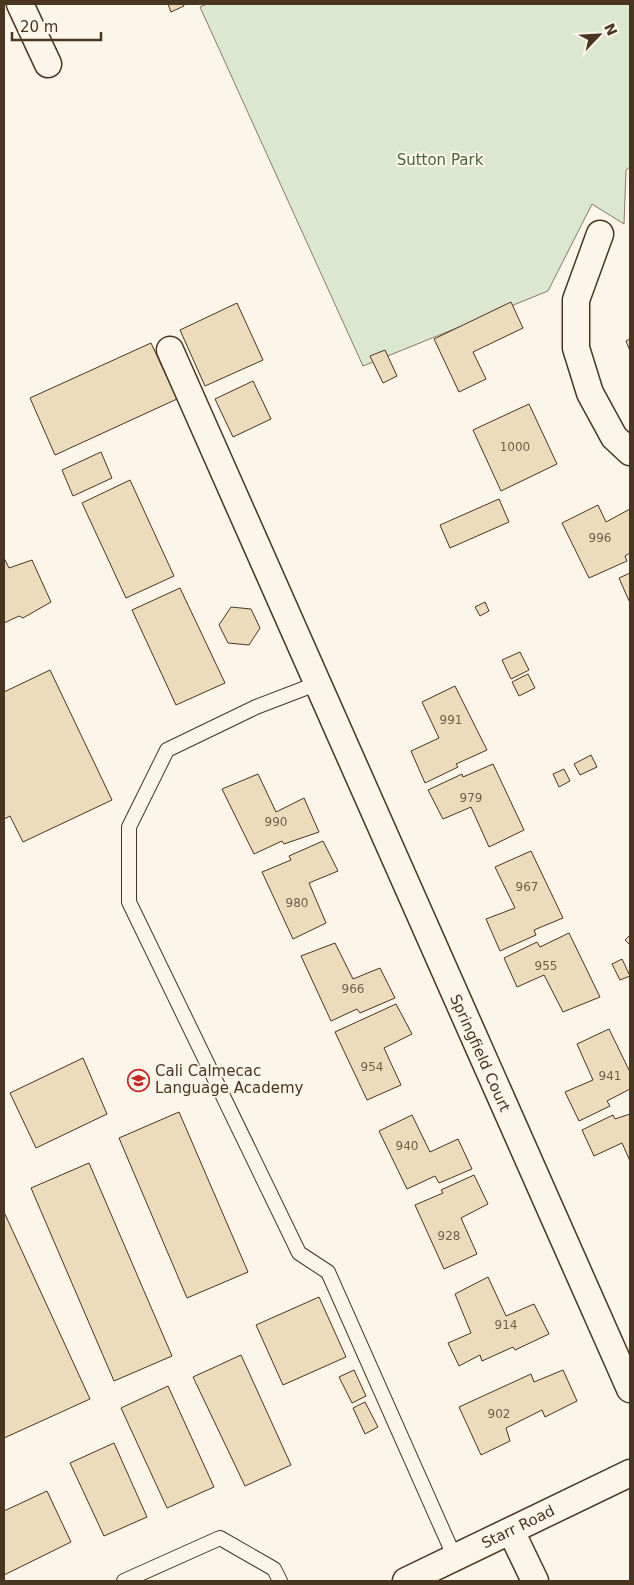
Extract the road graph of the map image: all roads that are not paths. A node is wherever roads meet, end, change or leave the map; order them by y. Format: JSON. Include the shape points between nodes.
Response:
{"nodes":[{"id":1,"x":20,"y":4,"type":"edge"},
{"id":2,"x":48,"y":64,"type":"dead end"},
{"id":3,"x":600,"y":234,"type":"dead end"},
{"id":4,"x":170,"y":350,"type":"dead end"},
{"id":5,"x":630,"y":452,"type":"edge"},
{"id":6,"x":316,"y":684,"type":"junction"},
{"id":7,"x":630,"y":1389,"type":"edge"},
{"id":8,"x":630,"y":1473,"type":"edge"},
{"id":9,"x":511,"y":1531,"type":"junction"},
{"id":10,"x":455,"y":1558,"type":"junction"},
{"id":11,"x":124,"y":1581,"type":"edge"},
{"id":12,"x":280,"y":1581,"type":"edge"},
{"id":13,"x":406,"y":1581,"type":"edge"},
{"id":14,"x":535,"y":1581,"type":"edge"}],
"edges":[{"from":1,"to":2,"type":"street"},
{"from":3,"to":5,"type":"street","via":[[576,300],[576,348],[590,393],[614,437]]},
{"from":4,"to":6,"type":"street","name":"Springfield Court"},
{"from":6,"to":7,"type":"street","name":"Springfield Court"},
{"from":6,"to":10,"type":"lane","via":[[256,707],[167,750],[129,828],[129,902],[299,1253],[328,1272]]},
{"from":8,"to":9,"type":"street","name":"Starr Road"},
{"from":9,"to":10,"type":"street","name":"Starr Road"},
{"from":9,"to":14,"type":"street"},
{"from":10,"to":13,"type":"street","name":"Starr Road"},
{"from":11,"to":12,"type":"lane","via":[[220,1538],[274,1569]]}]}
